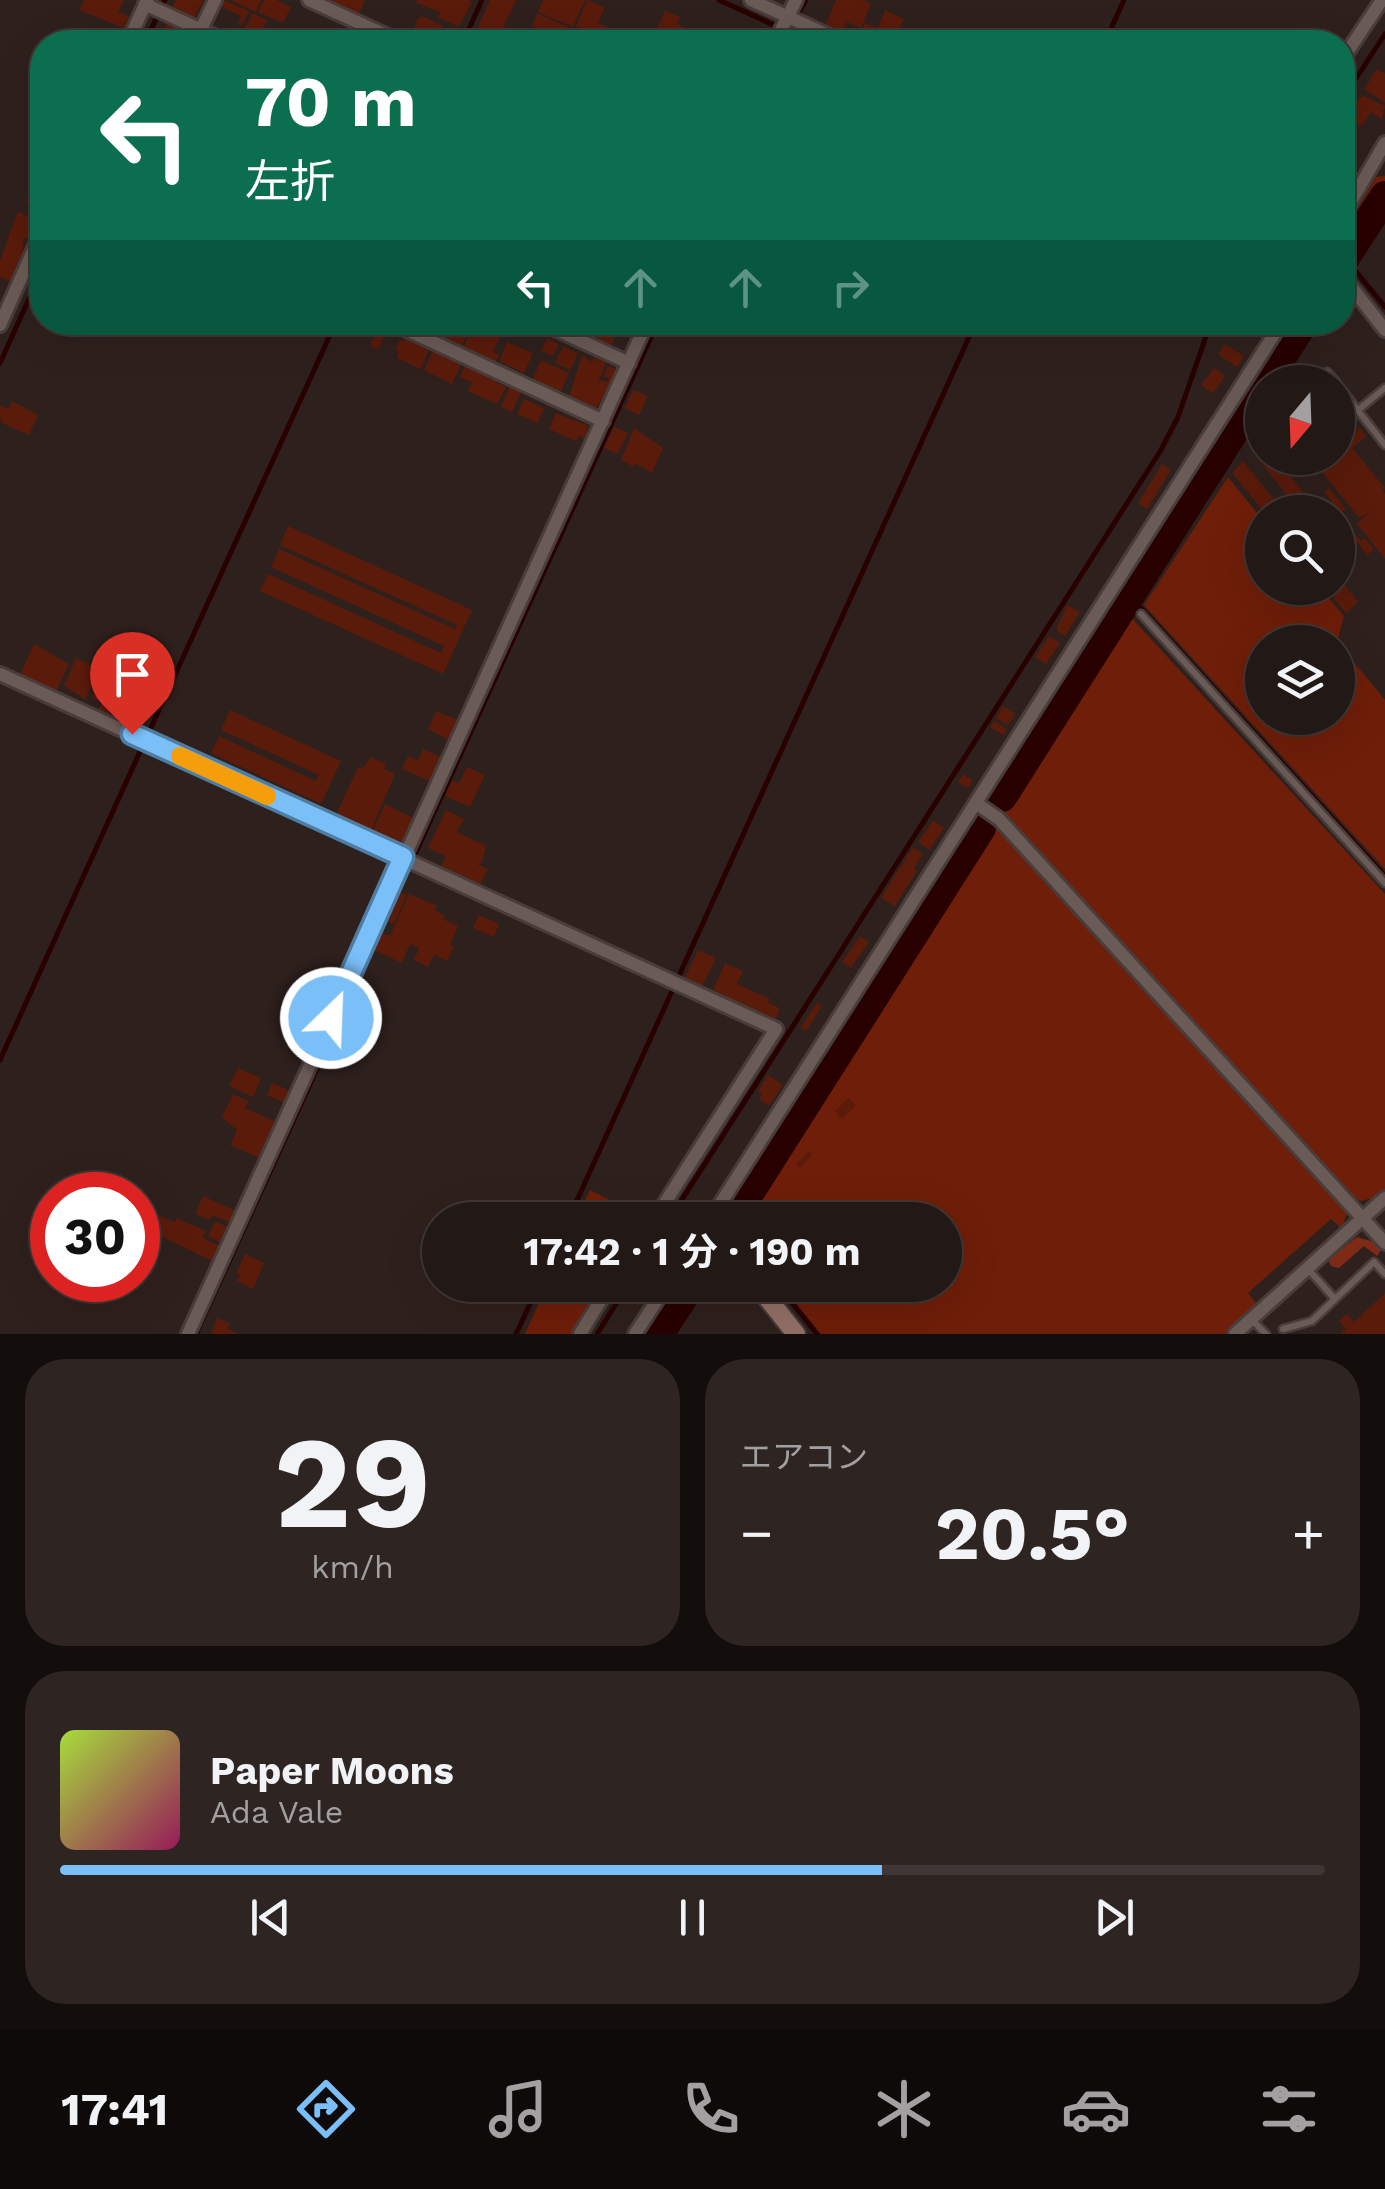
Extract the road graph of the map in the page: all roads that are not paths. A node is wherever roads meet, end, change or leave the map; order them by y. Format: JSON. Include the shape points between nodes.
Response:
{"nodes":[{"id":1,"x":214,"y":0,"type":"edge"},
{"id":2,"x":309,"y":0,"type":"edge"},
{"id":3,"x":751,"y":0,"type":"edge"},
{"id":4,"x":796,"y":0,"type":"edge"},
{"id":5,"x":1382,"y":0,"type":"edge"},
{"id":6,"x":153,"y":6,"type":"edge"},
{"id":7,"x":781,"y":29,"type":"edge"},
{"id":8,"x":136,"y":30,"type":"edge"},
{"id":9,"x":189,"y":30,"type":"edge"},
{"id":10,"x":201,"y":30,"type":"edge"},
{"id":11,"x":374,"y":30,"type":"edge"},
{"id":12,"x":1355,"y":40,"type":"edge"},
{"id":13,"x":1385,"y":143,"type":"edge"},
{"id":14,"x":1380,"y":159,"type":"edge"},
{"id":15,"x":1355,"y":197,"type":"edge"},
{"id":16,"x":30,"y":258,"type":"edge"},
{"id":17,"x":1355,"y":292,"type":"edge"},
{"id":18,"x":0,"y":325,"type":"edge"},
{"id":19,"x":1385,"y":330,"type":"edge"},
{"id":20,"x":418,"y":335,"type":"edge"},
{"id":21,"x":568,"y":335,"type":"edge"},
{"id":22,"x":642,"y":335,"type":"edge"},
{"id":23,"x":1274,"y":335,"type":"edge"},
{"id":24,"x":629,"y":363,"type":"junction"},
{"id":25,"x":1385,"y":388,"type":"edge"},
{"id":26,"x":1355,"y":406,"type":"edge"},
{"id":27,"x":1358,"y":410,"type":"junction"},
{"id":28,"x":603,"y":421,"type":"junction"},
{"id":29,"x":1385,"y":444,"type":"edge"},
{"id":30,"x":1141,"y":614,"type":"dead end"},
{"id":31,"x":0,"y":674,"type":"edge"},
{"id":32,"x":976,"y":803,"type":"junction"},
{"id":33,"x":410,"y":860,"type":"junction"},
{"id":34,"x":1385,"y":882,"type":"edge"},
{"id":35,"x":1385,"y":1198,"type":"edge"},
{"id":36,"x":665,"y":1202,"type":"edge"},
{"id":37,"x":721,"y":1202,"type":"edge"},
{"id":38,"x":1363,"y":1218,"type":"junction"},
{"id":39,"x":1385,"y":1243,"type":"edge"},
{"id":40,"x":1307,"y":1268,"type":"junction"},
{"id":41,"x":1385,"y":1274,"type":"edge"},
{"id":42,"x":1334,"y":1298,"type":"junction"},
{"id":43,"x":600,"y":1302,"type":"edge"},
{"id":44,"x":656,"y":1302,"type":"edge"},
{"id":45,"x":771,"y":1302,"type":"edge"},
{"id":46,"x":1252,"y":1319,"type":"junction"},
{"id":47,"x":1282,"y":1328,"type":"dead end"},
{"id":48,"x":188,"y":1334,"type":"edge"},
{"id":49,"x":580,"y":1334,"type":"edge"},
{"id":50,"x":635,"y":1334,"type":"edge"},
{"id":51,"x":796,"y":1334,"type":"edge"},
{"id":52,"x":1235,"y":1334,"type":"edge"},
{"id":53,"x":1266,"y":1334,"type":"edge"}],
"edges":[{"from":1,"to":10,"type":"street"},
{"from":2,"to":11,"type":"street"},
{"from":3,"to":7,"type":"street"},
{"from":4,"to":7,"type":"street"},
{"from":5,"to":12,"type":"street"},
{"from":6,"to":8,"type":"street"},
{"from":6,"to":9,"type":"street"},
{"from":13,"to":14,"type":"street"},
{"from":14,"to":15,"type":"street"},
{"from":16,"to":18,"type":"street"},
{"from":17,"to":19,"type":"street"},
{"from":20,"to":28,"type":"street"},
{"from":21,"to":24,"type":"street"},
{"from":22,"to":24,"type":"street"},
{"from":23,"to":32,"type":"street"},
{"from":24,"to":28,"type":"street"},
{"from":25,"to":27,"type":"lane"},
{"from":26,"to":27,"type":"lane"},
{"from":27,"to":29,"type":"lane"},
{"from":28,"to":33,"type":"street"},
{"from":30,"to":34,"type":"lane"},
{"from":31,"to":33,"type":"street"},
{"from":32,"to":37,"type":"street"},
{"from":32,"to":38,"type":"street","via":[[999,819]]},
{"from":33,"to":36,"type":"street","via":[[776,1029]]},
{"from":33,"to":48,"type":"street"},
{"from":35,"to":38,"type":"street"},
{"from":38,"to":39,"type":"street"},
{"from":38,"to":40,"type":"street"},
{"from":40,"to":42,"type":"lane"},
{"from":40,"to":46,"type":"street"},
{"from":41,"to":42,"type":"lane","via":[[1374,1262]]},
{"from":42,"to":47,"type":"lane","via":[[1312,1321]]},
{"from":43,"to":49,"type":"street"},
{"from":44,"to":50,"type":"street"},
{"from":45,"to":51,"type":"street"},
{"from":46,"to":52,"type":"street"},
{"from":46,"to":53,"type":"lane"}]}
